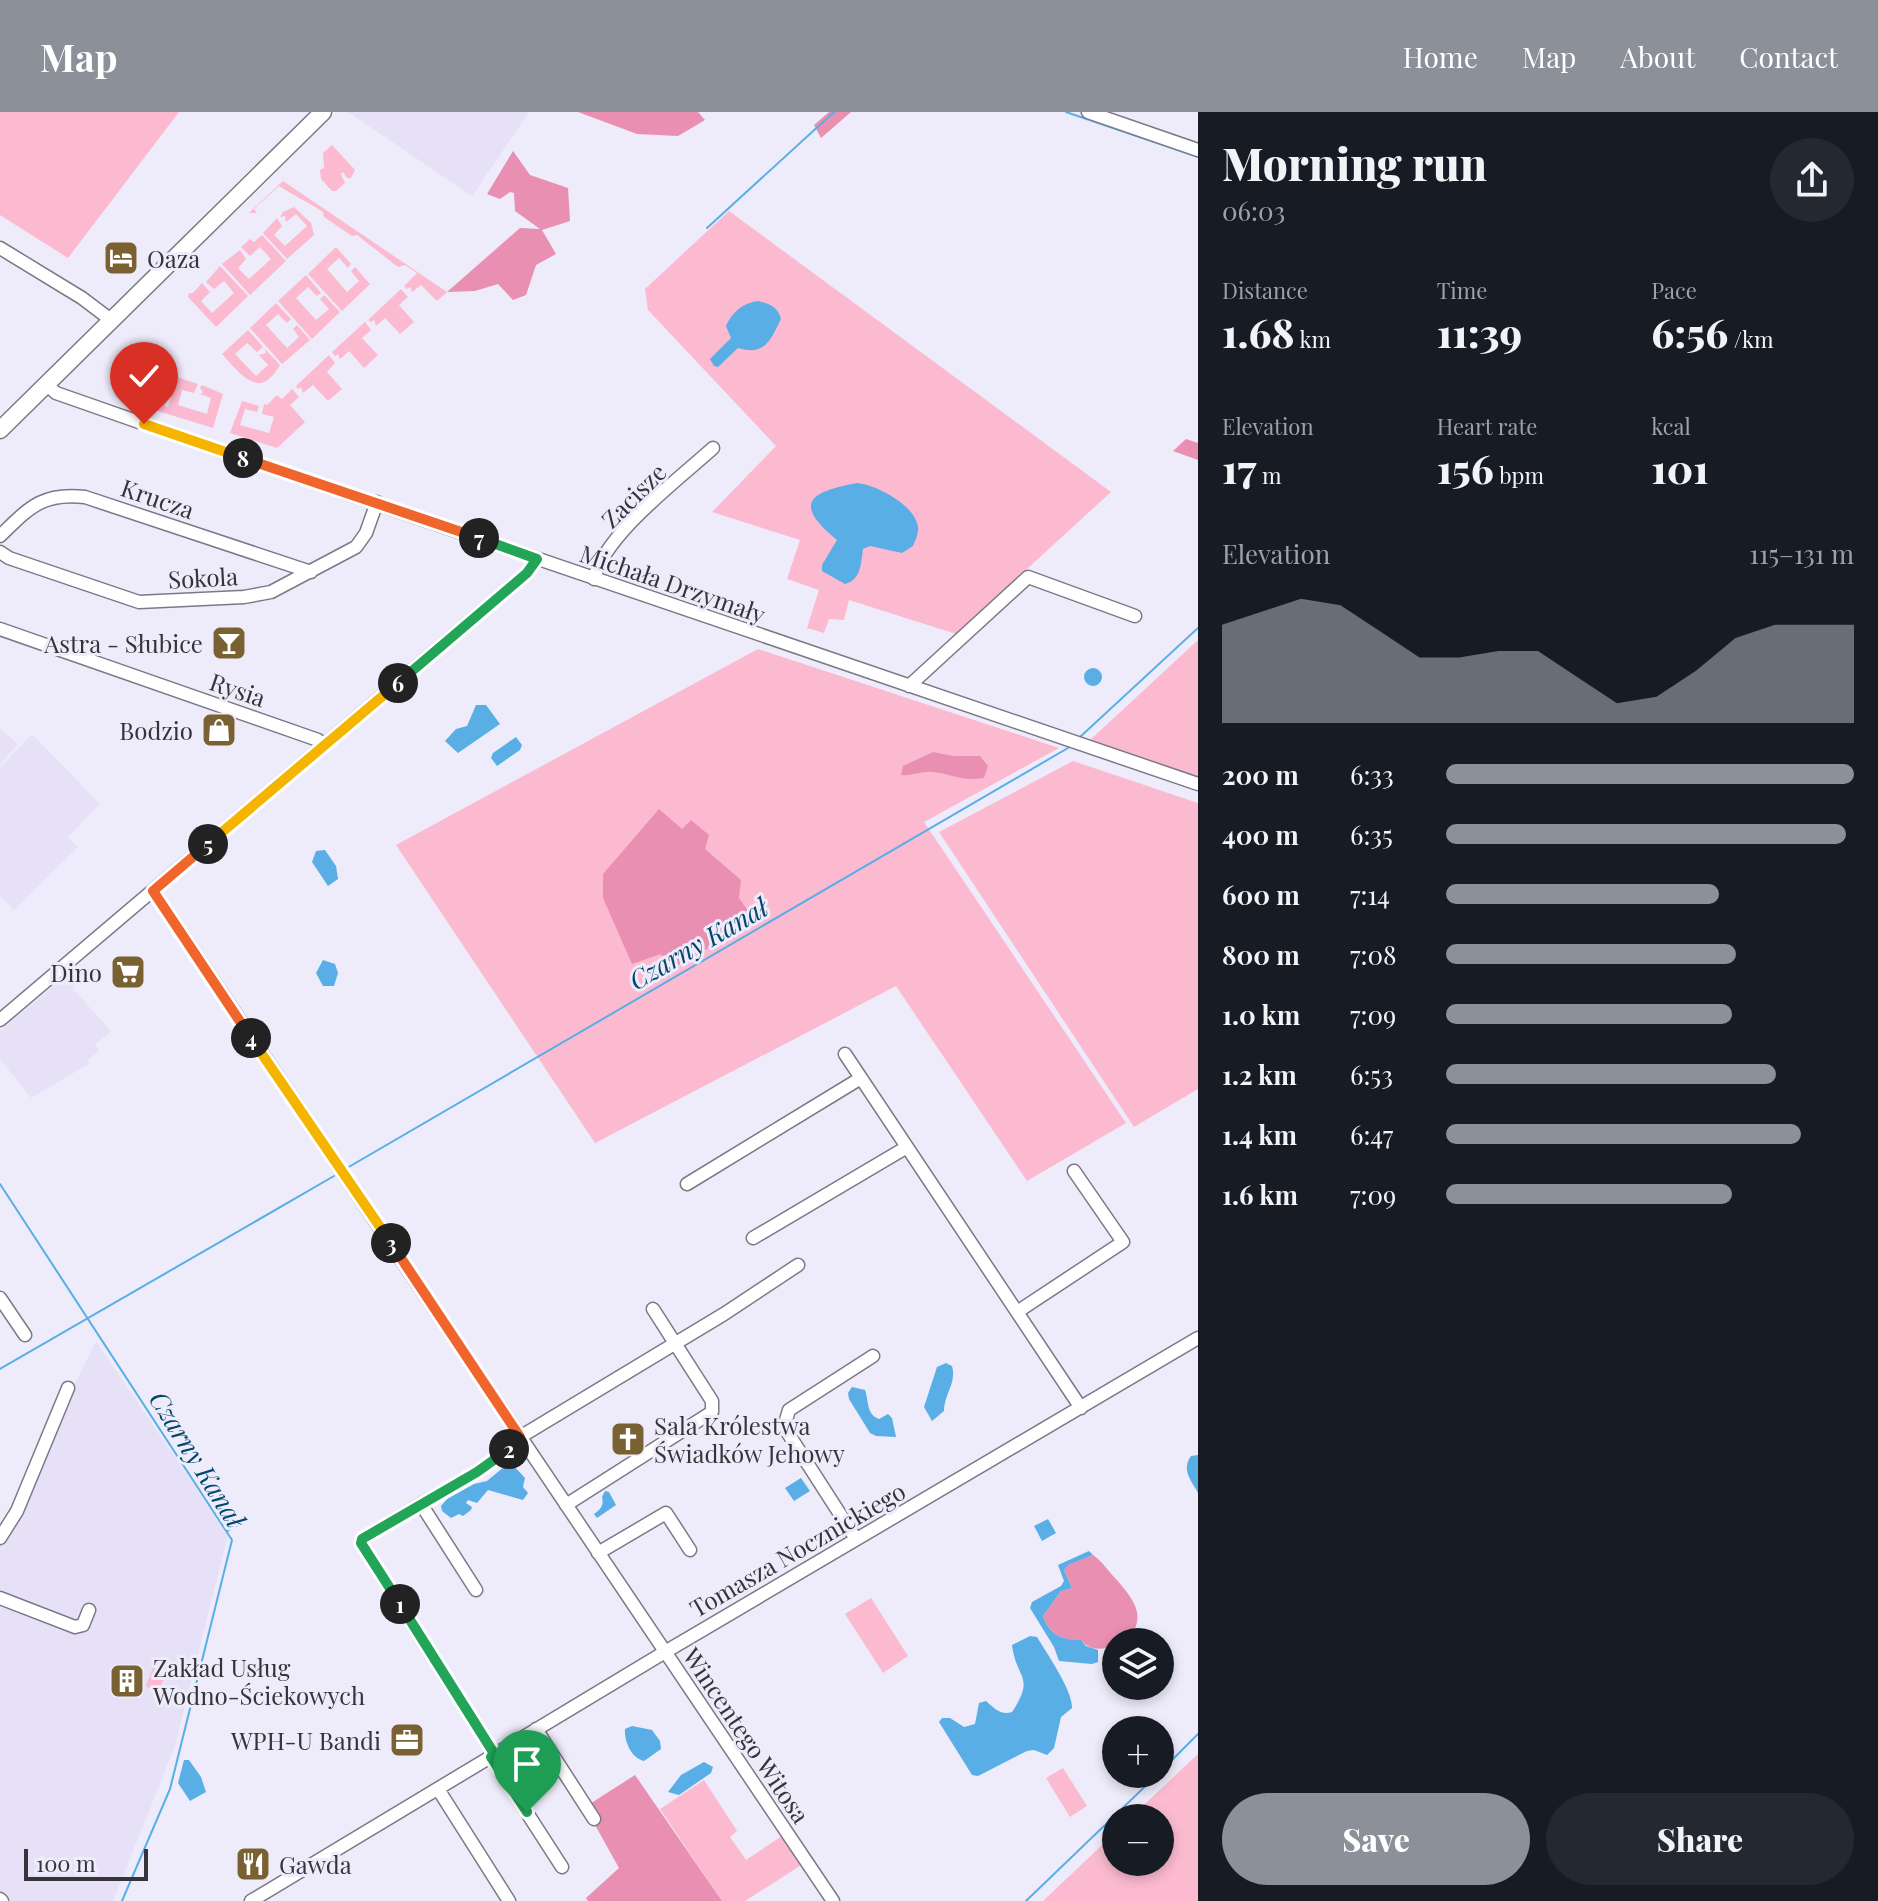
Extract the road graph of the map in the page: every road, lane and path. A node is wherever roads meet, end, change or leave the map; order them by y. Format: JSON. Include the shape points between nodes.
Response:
{"nodes":[{"id":1,"x":323,"y":112,"type":"edge"},
{"id":2,"x":1088,"y":112,"type":"edge"},
{"id":3,"x":1198,"y":150,"type":"edge"},
{"id":4,"x":0,"y":248,"type":"edge"},
{"id":5,"x":111,"y":320,"type":"junction"},
{"id":6,"x":46,"y":384,"type":"junction"},
{"id":7,"x":0,"y":430,"type":"edge"},
{"id":8,"x":713,"y":448,"type":"dead end"},
{"id":9,"x":377,"y":502,"type":"junction"},
{"id":10,"x":0,"y":536,"type":"edge"},
{"id":11,"x":0,"y":552,"type":"edge"},
{"id":12,"x":537,"y":559,"type":"junction"},
{"id":13,"x":311,"y":572,"type":"junction"},
{"id":14,"x":594,"y":579,"type":"junction"},
{"id":15,"x":1135,"y":616,"type":"dead end"},
{"id":16,"x":0,"y":629,"type":"edge"},
{"id":17,"x":909,"y":686,"type":"junction"},
{"id":18,"x":324,"y":745,"type":"junction"},
{"id":19,"x":1198,"y":784,"type":"edge"},
{"id":20,"x":153,"y":891,"type":"junction"},
{"id":21,"x":0,"y":1020,"type":"edge"},
{"id":22,"x":845,"y":1054,"type":"dead end"},
{"id":23,"x":861,"y":1078,"type":"junction"},
{"id":24,"x":907,"y":1147,"type":"junction"},
{"id":25,"x":1074,"y":1171,"type":"dead end"},
{"id":26,"x":687,"y":1184,"type":"dead end"},
{"id":27,"x":753,"y":1238,"type":"dead end"},
{"id":28,"x":798,"y":1265,"type":"dead end"},
{"id":29,"x":0,"y":1298,"type":"edge"},
{"id":30,"x":653,"y":1309,"type":"dead end"},
{"id":31,"x":1017,"y":1312,"type":"junction"},
{"id":32,"x":25,"y":1335,"type":"dead end"},
{"id":33,"x":1198,"y":1338,"type":"edge"},
{"id":34,"x":676,"y":1343,"type":"junction"},
{"id":35,"x":873,"y":1356,"type":"dead end"},
{"id":36,"x":68,"y":1388,"type":"dead end"},
{"id":37,"x":1081,"y":1408,"type":"junction"},
{"id":38,"x":520,"y":1437,"type":"junction"},
{"id":39,"x":421,"y":1504,"type":"junction"},
{"id":40,"x":566,"y":1505,"type":"junction"},
{"id":41,"x":0,"y":1538,"type":"edge"},
{"id":42,"x":856,"y":1539,"type":"junction"},
{"id":43,"x":690,"y":1550,"type":"dead end"},
{"id":44,"x":598,"y":1553,"type":"junction"},
{"id":45,"x":476,"y":1590,"type":"dead end"},
{"id":46,"x":0,"y":1598,"type":"edge"},
{"id":47,"x":89,"y":1610,"type":"dead end"},
{"id":48,"x":665,"y":1652,"type":"junction"},
{"id":49,"x":536,"y":1729,"type":"junction"},
{"id":50,"x":493,"y":1756,"type":"junction"},
{"id":51,"x":438,"y":1789,"type":"junction"},
{"id":52,"x":594,"y":1819,"type":"dead end"},
{"id":53,"x":562,"y":1867,"type":"dead end"},
{"id":54,"x":251,"y":1901,"type":"edge"},
{"id":55,"x":509,"y":1901,"type":"edge"},
{"id":56,"x":833,"y":1901,"type":"edge"}],
"edges":[{"from":1,"to":5,"type":"main road"},
{"from":2,"to":3,"type":"street"},
{"from":4,"to":5,"type":"street"},
{"from":5,"to":6,"type":"main road"},
{"from":6,"to":7,"type":"main road"},
{"from":6,"to":9,"type":"street","name":"Michała Drzymały","via":[[69,398]]},
{"from":8,"to":14,"type":"street","name":"Zacisze","via":[[623,530]]},
{"from":9,"to":12,"type":"street","name":"Michała Drzymały"},
{"from":9,"to":13,"type":"street","name":"Sokola","via":[[356,547]]},
{"from":10,"to":13,"type":"street","name":"Krucza","via":[[31,506],[63,494]]},
{"from":11,"to":13,"type":"street","name":"Sokola","via":[[139,602],[244,597],[271,592]]},
{"from":12,"to":14,"type":"street","name":"Michała Drzymały"},
{"from":12,"to":18,"type":"street"},
{"from":14,"to":17,"type":"street","name":"Michała Drzymały"},
{"from":15,"to":17,"type":"street","via":[[1028,577]]},
{"from":16,"to":18,"type":"street","name":"Rysia"},
{"from":17,"to":19,"type":"street","name":"Michała Drzymały"},
{"from":18,"to":20,"type":"street"},
{"from":20,"to":21,"type":"street"},
{"from":20,"to":38,"type":"street","name":"Wincentego Witosa"},
{"from":22,"to":23,"type":"street"},
{"from":23,"to":24,"type":"street"},
{"from":23,"to":26,"type":"street"},
{"from":24,"to":27,"type":"street"},
{"from":24,"to":31,"type":"street"},
{"from":25,"to":31,"type":"street","via":[[1123,1242]]},
{"from":28,"to":34,"type":"street"},
{"from":29,"to":32,"type":"street"},
{"from":30,"to":34,"type":"street"},
{"from":31,"to":37,"type":"street"},
{"from":33,"to":37,"type":"street","name":"Tomasza Nocznickiego"},
{"from":34,"to":38,"type":"street"},
{"from":34,"to":40,"type":"street","via":[[712,1401],[712,1412]]},
{"from":35,"to":42,"type":"street","via":[[789,1410],[784,1427]]},
{"from":36,"to":41,"type":"street","via":[[17,1511]]},
{"from":37,"to":42,"type":"street","name":"Tomasza Nocznickiego"},
{"from":38,"to":39,"type":"street","via":[[477,1472]]},
{"from":38,"to":40,"type":"street","name":"Wincentego Witosa"},
{"from":39,"to":45,"type":"street"},
{"from":39,"to":50,"type":"street","via":[[361,1543]]},
{"from":40,"to":44,"type":"street","name":"Wincentego Witosa"},
{"from":42,"to":48,"type":"street","name":"Tomasza Nocznickiego"},
{"from":43,"to":44,"type":"street","via":[[666,1513]]},
{"from":44,"to":48,"type":"street","name":"Wincentego Witosa"},
{"from":46,"to":47,"type":"street","via":[[75,1627],[83,1625]]},
{"from":48,"to":49,"type":"street","name":"Tomasza Nocznickiego"},
{"from":48,"to":56,"type":"street","name":"Wincentego Witosa"},
{"from":49,"to":50,"type":"street","name":"Tomasza Nocznickiego"},
{"from":49,"to":52,"type":"street"},
{"from":50,"to":51,"type":"street","name":"Tomasza Nocznickiego"},
{"from":50,"to":53,"type":"street"},
{"from":51,"to":54,"type":"street","name":"Tomasza Nocznickiego"},
{"from":51,"to":55,"type":"street"}]}
